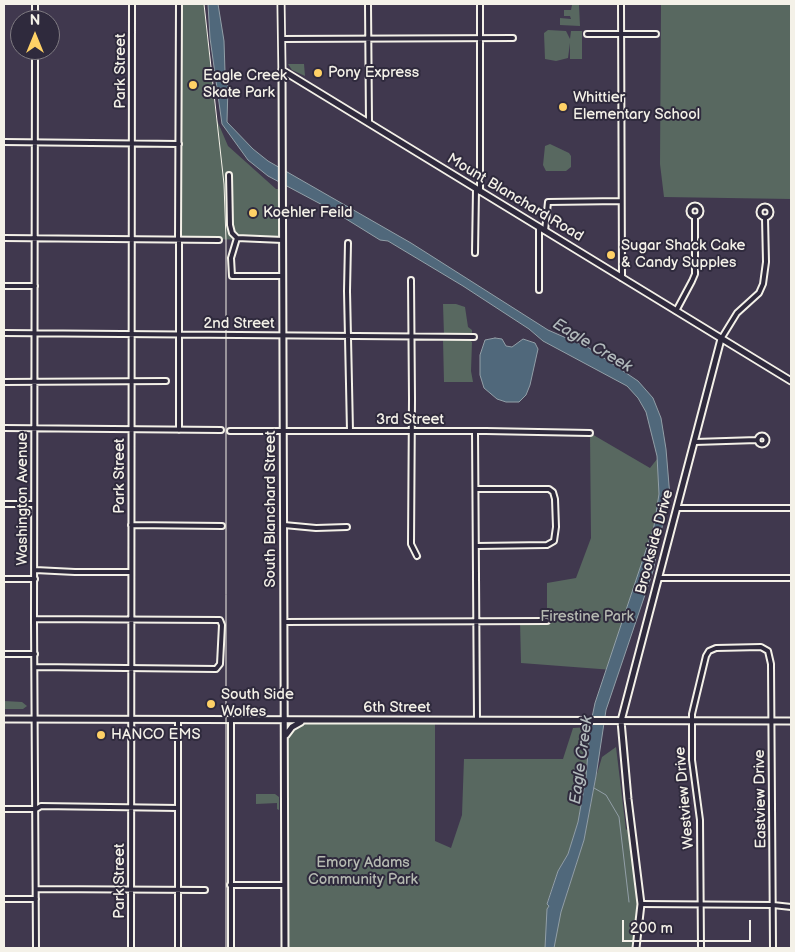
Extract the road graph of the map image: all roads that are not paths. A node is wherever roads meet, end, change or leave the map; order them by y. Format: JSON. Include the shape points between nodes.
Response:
{"nodes":[{"id":1,"x":132,"y":4,"type":"edge"},
{"id":2,"x":179,"y":4,"type":"edge"},
{"id":3,"x":282,"y":4,"type":"edge"},
{"id":4,"x":368,"y":4,"type":"edge"},
{"id":5,"x":480,"y":4,"type":"edge"},
{"id":6,"x":621,"y":4,"type":"edge"},
{"id":7,"x":587,"y":34,"type":"dead end"},
{"id":8,"x":621,"y":34,"type":"junction"},
{"id":9,"x":656,"y":34,"type":"dead end"},
{"id":10,"x":480,"y":37,"type":"junction"},
{"id":11,"x":368,"y":38,"type":"junction"},
{"id":12,"x":513,"y":38,"type":"dead end"},
{"id":13,"x":282,"y":39,"type":"junction"},
{"id":14,"x":35,"y":60,"type":"edge"},
{"id":15,"x":282,"y":70,"type":"junction"},
{"id":16,"x":368,"y":123,"type":"junction"},
{"id":17,"x":4,"y":142,"type":"edge"},
{"id":18,"x":35,"y":143,"type":"junction"},
{"id":19,"x":132,"y":143,"type":"junction"},
{"id":20,"x":179,"y":144,"type":"junction"},
{"id":21,"x":229,"y":176,"type":"dead end"},
{"id":22,"x":478,"y":190,"type":"junction"},
{"id":23,"x":621,"y":201,"type":"junction"},
{"id":24,"x":695,"y":217,"type":"dead end"},
{"id":25,"x":765,"y":218,"type":"dead end"},
{"id":26,"x":542,"y":229,"type":"junction"},
{"id":27,"x":4,"y":238,"type":"edge"},
{"id":28,"x":35,"y":238,"type":"junction"},
{"id":29,"x":237,"y":238,"type":"junction"},
{"id":30,"x":132,"y":239,"type":"junction"},
{"id":31,"x":179,"y":239,"type":"junction"},
{"id":32,"x":219,"y":240,"type":"dead end"},
{"id":33,"x":283,"y":240,"type":"junction"},
{"id":34,"x":348,"y":243,"type":"dead end"},
{"id":35,"x":476,"y":254,"type":"dead end"},
{"id":36,"x":283,"y":276,"type":"junction"},
{"id":37,"x":622,"y":278,"type":"junction"},
{"id":38,"x":411,"y":280,"type":"dead end"},
{"id":39,"x":4,"y":286,"type":"edge"},
{"id":40,"x":35,"y":286,"type":"junction"},
{"id":41,"x":539,"y":290,"type":"dead end"},
{"id":42,"x":676,"y":311,"type":"junction"},
{"id":43,"x":4,"y":333,"type":"edge"},
{"id":44,"x":36,"y":333,"type":"junction"},
{"id":45,"x":131,"y":335,"type":"junction"},
{"id":46,"x":179,"y":335,"type":"junction"},
{"id":47,"x":283,"y":336,"type":"junction"},
{"id":48,"x":348,"y":337,"type":"junction"},
{"id":49,"x":411,"y":337,"type":"junction"},
{"id":50,"x":474,"y":337,"type":"dead end"},
{"id":51,"x":722,"y":339,"type":"junction"},
{"id":52,"x":166,"y":381,"type":"dead end"},
{"id":53,"x":791,"y":381,"type":"edge"},
{"id":54,"x":4,"y":382,"type":"edge"},
{"id":55,"x":35,"y":382,"type":"junction"},
{"id":56,"x":131,"y":382,"type":"junction"},
{"id":57,"x":4,"y":428,"type":"edge"},
{"id":58,"x":35,"y":429,"type":"junction"},
{"id":59,"x":132,"y":429,"type":"junction"},
{"id":60,"x":178,"y":430,"type":"junction"},
{"id":61,"x":222,"y":430,"type":"dead end"},
{"id":62,"x":284,"y":430,"type":"junction"},
{"id":63,"x":230,"y":431,"type":"dead end"},
{"id":64,"x":350,"y":431,"type":"junction"},
{"id":65,"x":475,"y":431,"type":"junction"},
{"id":66,"x":412,"y":432,"type":"junction"},
{"id":67,"x":590,"y":433,"type":"dead end"},
{"id":68,"x":757,"y":440,"type":"dead end"},
{"id":69,"x":694,"y":442,"type":"junction"},
{"id":70,"x":476,"y":489,"type":"junction"},
{"id":71,"x":4,"y":504,"type":"edge"},
{"id":72,"x":34,"y":504,"type":"junction"},
{"id":73,"x":677,"y":508,"type":"junction"},
{"id":74,"x":791,"y":508,"type":"edge"},
{"id":75,"x":131,"y":525,"type":"junction"},
{"id":76,"x":284,"y":525,"type":"junction"},
{"id":77,"x":222,"y":526,"type":"dead end"},
{"id":78,"x":347,"y":527,"type":"dead end"},
{"id":79,"x":477,"y":546,"type":"junction"},
{"id":80,"x":418,"y":556,"type":"dead end"},
{"id":81,"x":34,"y":570,"type":"junction"},
{"id":82,"x":131,"y":572,"type":"junction"},
{"id":83,"x":658,"y":578,"type":"junction"},
{"id":84,"x":791,"y":578,"type":"edge"},
{"id":85,"x":4,"y":579,"type":"edge"},
{"id":86,"x":35,"y":579,"type":"junction"},
{"id":87,"x":34,"y":619,"type":"junction"},
{"id":88,"x":131,"y":620,"type":"junction"},
{"id":89,"x":547,"y":621,"type":"dead end"},
{"id":90,"x":284,"y":622,"type":"junction"},
{"id":91,"x":477,"y":622,"type":"junction"},
{"id":92,"x":710,"y":650,"type":"joint"},
{"id":93,"x":4,"y":654,"type":"edge"},
{"id":94,"x":35,"y":654,"type":"junction"},
{"id":95,"x":35,"y":667,"type":"junction"},
{"id":96,"x":132,"y":667,"type":"junction"},
{"id":97,"x":4,"y":719,"type":"edge"},
{"id":98,"x":36,"y":719,"type":"junction"},
{"id":99,"x":132,"y":720,"type":"junction"},
{"id":100,"x":477,"y":720,"type":"junction"},
{"id":101,"x":178,"y":721,"type":"junction"},
{"id":102,"x":231,"y":721,"type":"junction"},
{"id":103,"x":284,"y":721,"type":"junction"},
{"id":104,"x":304,"y":721,"type":"junction"},
{"id":105,"x":621,"y":721,"type":"junction"},
{"id":106,"x":692,"y":721,"type":"junction"},
{"id":107,"x":771,"y":721,"type":"junction"},
{"id":108,"x":791,"y":721,"type":"edge"},
{"id":109,"x":284,"y":738,"type":"junction"},
{"id":110,"x":132,"y":806,"type":"junction"},
{"id":111,"x":4,"y":808,"type":"edge"},
{"id":112,"x":178,"y":808,"type":"junction"},
{"id":113,"x":36,"y":809,"type":"junction"},
{"id":114,"x":230,"y":885,"type":"junction"},
{"id":115,"x":285,"y":885,"type":"junction"},
{"id":116,"x":37,"y":889,"type":"junction"},
{"id":117,"x":131,"y":890,"type":"junction"},
{"id":118,"x":205,"y":890,"type":"dead end"},
{"id":119,"x":179,"y":891,"type":"junction"},
{"id":120,"x":4,"y":899,"type":"edge"},
{"id":121,"x":36,"y":900,"type":"junction"},
{"id":122,"x":641,"y":904,"type":"junction"},
{"id":123,"x":702,"y":905,"type":"junction"},
{"id":124,"x":772,"y":905,"type":"junction"},
{"id":125,"x":791,"y":907,"type":"edge"},
{"id":126,"x":36,"y":948,"type":"edge"},
{"id":127,"x":131,"y":948,"type":"edge"},
{"id":128,"x":178,"y":948,"type":"edge"},
{"id":129,"x":230,"y":948,"type":"edge"},
{"id":130,"x":285,"y":948,"type":"edge"},
{"id":131,"x":636,"y":948,"type":"edge"},
{"id":132,"x":701,"y":948,"type":"edge"},
{"id":133,"x":773,"y":948,"type":"edge"}],
"edges":[{"from":1,"to":19,"type":"street","name":"Park Street"},
{"from":2,"to":20,"type":"street"},
{"from":3,"to":13,"type":"main road"},
{"from":4,"to":11,"type":"street"},
{"from":5,"to":10,"type":"street"},
{"from":6,"to":8,"type":"street"},
{"from":7,"to":8,"type":"street"},
{"from":8,"to":9,"type":"street"},
{"from":8,"to":23,"type":"street"},
{"from":10,"to":11,"type":"street"},
{"from":10,"to":12,"type":"street"},
{"from":10,"to":22,"type":"street"},
{"from":11,"to":13,"type":"street"},
{"from":11,"to":16,"type":"street"},
{"from":13,"to":15,"type":"main road"},
{"from":14,"to":18,"type":"street","name":"Washington Avenue"},
{"from":15,"to":16,"type":"main road","name":"Mount Blanchard Road"},
{"from":15,"to":33,"type":"street","name":"South Blanchard Street"},
{"from":16,"to":22,"type":"main road","name":"Mount Blanchard Road"},
{"from":17,"to":18,"type":"street"},
{"from":18,"to":19,"type":"street"},
{"from":18,"to":28,"type":"street","name":"Washington Avenue"},
{"from":19,"to":20,"type":"street"},
{"from":19,"to":30,"type":"street","name":"Park Street"},
{"from":20,"to":31,"type":"street"},
{"from":21,"to":29,"type":"street","via":[[230,224]]},
{"from":22,"to":26,"type":"main road","name":"Mount Blanchard Road"},
{"from":22,"to":35,"type":"street"},
{"from":23,"to":26,"type":"street","via":[[548,202]]},
{"from":23,"to":37,"type":"street"},
{"from":24,"to":42,"type":"street","via":[[695,274]]},
{"from":25,"to":51,"type":"street","name":"Brookside Drive","via":[[763,284],[759,293],[737,313]]},
{"from":26,"to":37,"type":"main road","name":"Mount Blanchard Road"},
{"from":26,"to":41,"type":"street"},
{"from":27,"to":28,"type":"street"},
{"from":28,"to":30,"type":"street"},
{"from":28,"to":40,"type":"street","name":"Washington Avenue"},
{"from":29,"to":33,"type":"street"},
{"from":29,"to":36,"type":"street","via":[[230,258],[232,276]]},
{"from":30,"to":31,"type":"street"},
{"from":30,"to":45,"type":"street","name":"Park Street"},
{"from":31,"to":32,"type":"street"},
{"from":31,"to":46,"type":"street"},
{"from":33,"to":36,"type":"street","name":"South Blanchard Street"},
{"from":34,"to":48,"type":"street"},
{"from":36,"to":47,"type":"street","name":"South Blanchard Street"},
{"from":37,"to":42,"type":"main road","name":"Mount Blanchard Road"},
{"from":38,"to":49,"type":"street"},
{"from":39,"to":40,"type":"street"},
{"from":40,"to":44,"type":"street","name":"Washington Avenue"},
{"from":42,"to":51,"type":"main road","name":"Mount Blanchard Road"},
{"from":43,"to":44,"type":"street","name":"2nd Street"},
{"from":44,"to":45,"type":"street","name":"2nd Street"},
{"from":44,"to":55,"type":"street","name":"Washington Avenue"},
{"from":45,"to":46,"type":"street","name":"2nd Street"},
{"from":45,"to":56,"type":"street","name":"Park Street"},
{"from":46,"to":47,"type":"street","name":"2nd Street"},
{"from":46,"to":60,"type":"street"},
{"from":47,"to":48,"type":"street","name":"2nd Street"},
{"from":47,"to":62,"type":"street","name":"South Blanchard Street"},
{"from":48,"to":49,"type":"street","name":"2nd Street"},
{"from":48,"to":64,"type":"street"},
{"from":49,"to":50,"type":"street","name":"2nd Street"},
{"from":49,"to":66,"type":"street"},
{"from":51,"to":53,"type":"main road","name":"Mount Blanchard Road"},
{"from":51,"to":69,"type":"street","name":"Brookside Drive"},
{"from":52,"to":56,"type":"street"},
{"from":54,"to":55,"type":"street"},
{"from":55,"to":56,"type":"street"},
{"from":55,"to":58,"type":"street","name":"Washington Avenue"},
{"from":56,"to":59,"type":"street","name":"Park Street"},
{"from":57,"to":58,"type":"street"},
{"from":58,"to":59,"type":"street"},
{"from":58,"to":72,"type":"street","name":"Washington Avenue"},
{"from":59,"to":60,"type":"street"},
{"from":59,"to":75,"type":"street","name":"Park Street"},
{"from":60,"to":61,"type":"street"},
{"from":62,"to":63,"type":"street","name":"3rd Street"},
{"from":62,"to":64,"type":"street","name":"3rd Street"},
{"from":62,"to":76,"type":"street","name":"South Blanchard Street"},
{"from":64,"to":66,"type":"street","name":"3rd Street"},
{"from":65,"to":66,"type":"street","name":"3rd Street"},
{"from":65,"to":67,"type":"street","name":"3rd Street"},
{"from":65,"to":70,"type":"street"},
{"from":66,"to":80,"type":"street","via":[[411,544]]},
{"from":68,"to":69,"type":"street"},
{"from":69,"to":73,"type":"street","name":"Brookside Drive"},
{"from":70,"to":79,"type":"street"},
{"from":70,"to":79,"type":"street","via":[[549,490],[554,494],[556,527],[551,544]]},
{"from":71,"to":72,"type":"street"},
{"from":72,"to":81,"type":"street","name":"Washington Avenue"},
{"from":73,"to":74,"type":"street"},
{"from":73,"to":83,"type":"street","name":"Brookside Drive"},
{"from":75,"to":77,"type":"street"},
{"from":75,"to":82,"type":"street","name":"Park Street"},
{"from":76,"to":78,"type":"street"},
{"from":76,"to":90,"type":"street","name":"South Blanchard Street"},
{"from":79,"to":91,"type":"street"},
{"from":81,"to":82,"type":"street"},
{"from":81,"to":86,"type":"street","name":"Washington Avenue"},
{"from":82,"to":88,"type":"street","name":"Park Street"},
{"from":83,"to":84,"type":"street"},
{"from":83,"to":105,"type":"street","name":"Brookside Drive"},
{"from":85,"to":86,"type":"street"},
{"from":86,"to":87,"type":"street","name":"Washington Avenue"},
{"from":87,"to":88,"type":"street"},
{"from":87,"to":94,"type":"street","name":"Washington Avenue"},
{"from":88,"to":96,"type":"street","name":"Park Street"},
{"from":88,"to":96,"type":"street","via":[[220,620],[222,625],[220,664],[216,669]]},
{"from":89,"to":91,"type":"street"},
{"from":90,"to":91,"type":"street"},
{"from":90,"to":103,"type":"street","name":"South Blanchard Street"},
{"from":91,"to":100,"type":"street"},
{"from":92,"to":106,"type":"street","name":"Westview Drive"},
{"from":92,"to":107,"type":"street","name":"Eastview Drive","via":[[761,647],[768,651]]},
{"from":93,"to":94,"type":"street"},
{"from":94,"to":95,"type":"street","name":"Washington Avenue"},
{"from":95,"to":96,"type":"street"},
{"from":95,"to":98,"type":"street","name":"Washington Avenue"},
{"from":96,"to":99,"type":"street","name":"Park Street"},
{"from":97,"to":98,"type":"street","name":"6th Street"},
{"from":98,"to":99,"type":"street","name":"6th Street"},
{"from":98,"to":113,"type":"street","name":"Washington Avenue"},
{"from":99,"to":101,"type":"street","name":"6th Street"},
{"from":99,"to":110,"type":"street","name":"Park Street"},
{"from":100,"to":104,"type":"street","name":"6th Street"},
{"from":100,"to":105,"type":"street","name":"6th Street"},
{"from":101,"to":102,"type":"street","name":"6th Street"},
{"from":101,"to":112,"type":"street"},
{"from":102,"to":103,"type":"street","name":"6th Street"},
{"from":102,"to":114,"type":"street"},
{"from":103,"to":104,"type":"street","name":"6th Street"},
{"from":103,"to":109,"type":"street","name":"South Blanchard Street"},
{"from":104,"to":109,"type":"street","via":[[292,727]]},
{"from":105,"to":106,"type":"street","name":"6th Street"},
{"from":105,"to":122,"type":"street","name":"Brookside Drive"},
{"from":106,"to":107,"type":"street","name":"6th Street"},
{"from":106,"to":123,"type":"street","name":"Westview Drive","via":[[692,760],[700,820]]},
{"from":107,"to":108,"type":"street","name":"6th Street"},
{"from":107,"to":124,"type":"street","name":"Eastview Drive"},
{"from":109,"to":115,"type":"street","name":"South Blanchard Street"},
{"from":110,"to":112,"type":"street"},
{"from":110,"to":113,"type":"street","via":[[41,806]]},
{"from":110,"to":117,"type":"street","name":"Park Street"},
{"from":111,"to":113,"type":"street"},
{"from":112,"to":119,"type":"street"},
{"from":113,"to":116,"type":"street","name":"Washington Avenue"},
{"from":114,"to":115,"type":"street"},
{"from":114,"to":129,"type":"street"},
{"from":115,"to":130,"type":"street","name":"South Blanchard Street"},
{"from":116,"to":117,"type":"street"},
{"from":116,"to":121,"type":"street","name":"Washington Avenue"},
{"from":117,"to":119,"type":"street"},
{"from":117,"to":127,"type":"street","name":"Park Street"},
{"from":118,"to":119,"type":"street"},
{"from":119,"to":128,"type":"street"},
{"from":120,"to":121,"type":"street"},
{"from":121,"to":126,"type":"street","name":"Washington Avenue"},
{"from":122,"to":123,"type":"street"},
{"from":122,"to":131,"type":"street","name":"Brookside Drive"},
{"from":123,"to":124,"type":"street"},
{"from":123,"to":132,"type":"street","name":"Westview Drive"},
{"from":124,"to":125,"type":"street"},
{"from":124,"to":133,"type":"street","name":"Eastview Drive"}]}
